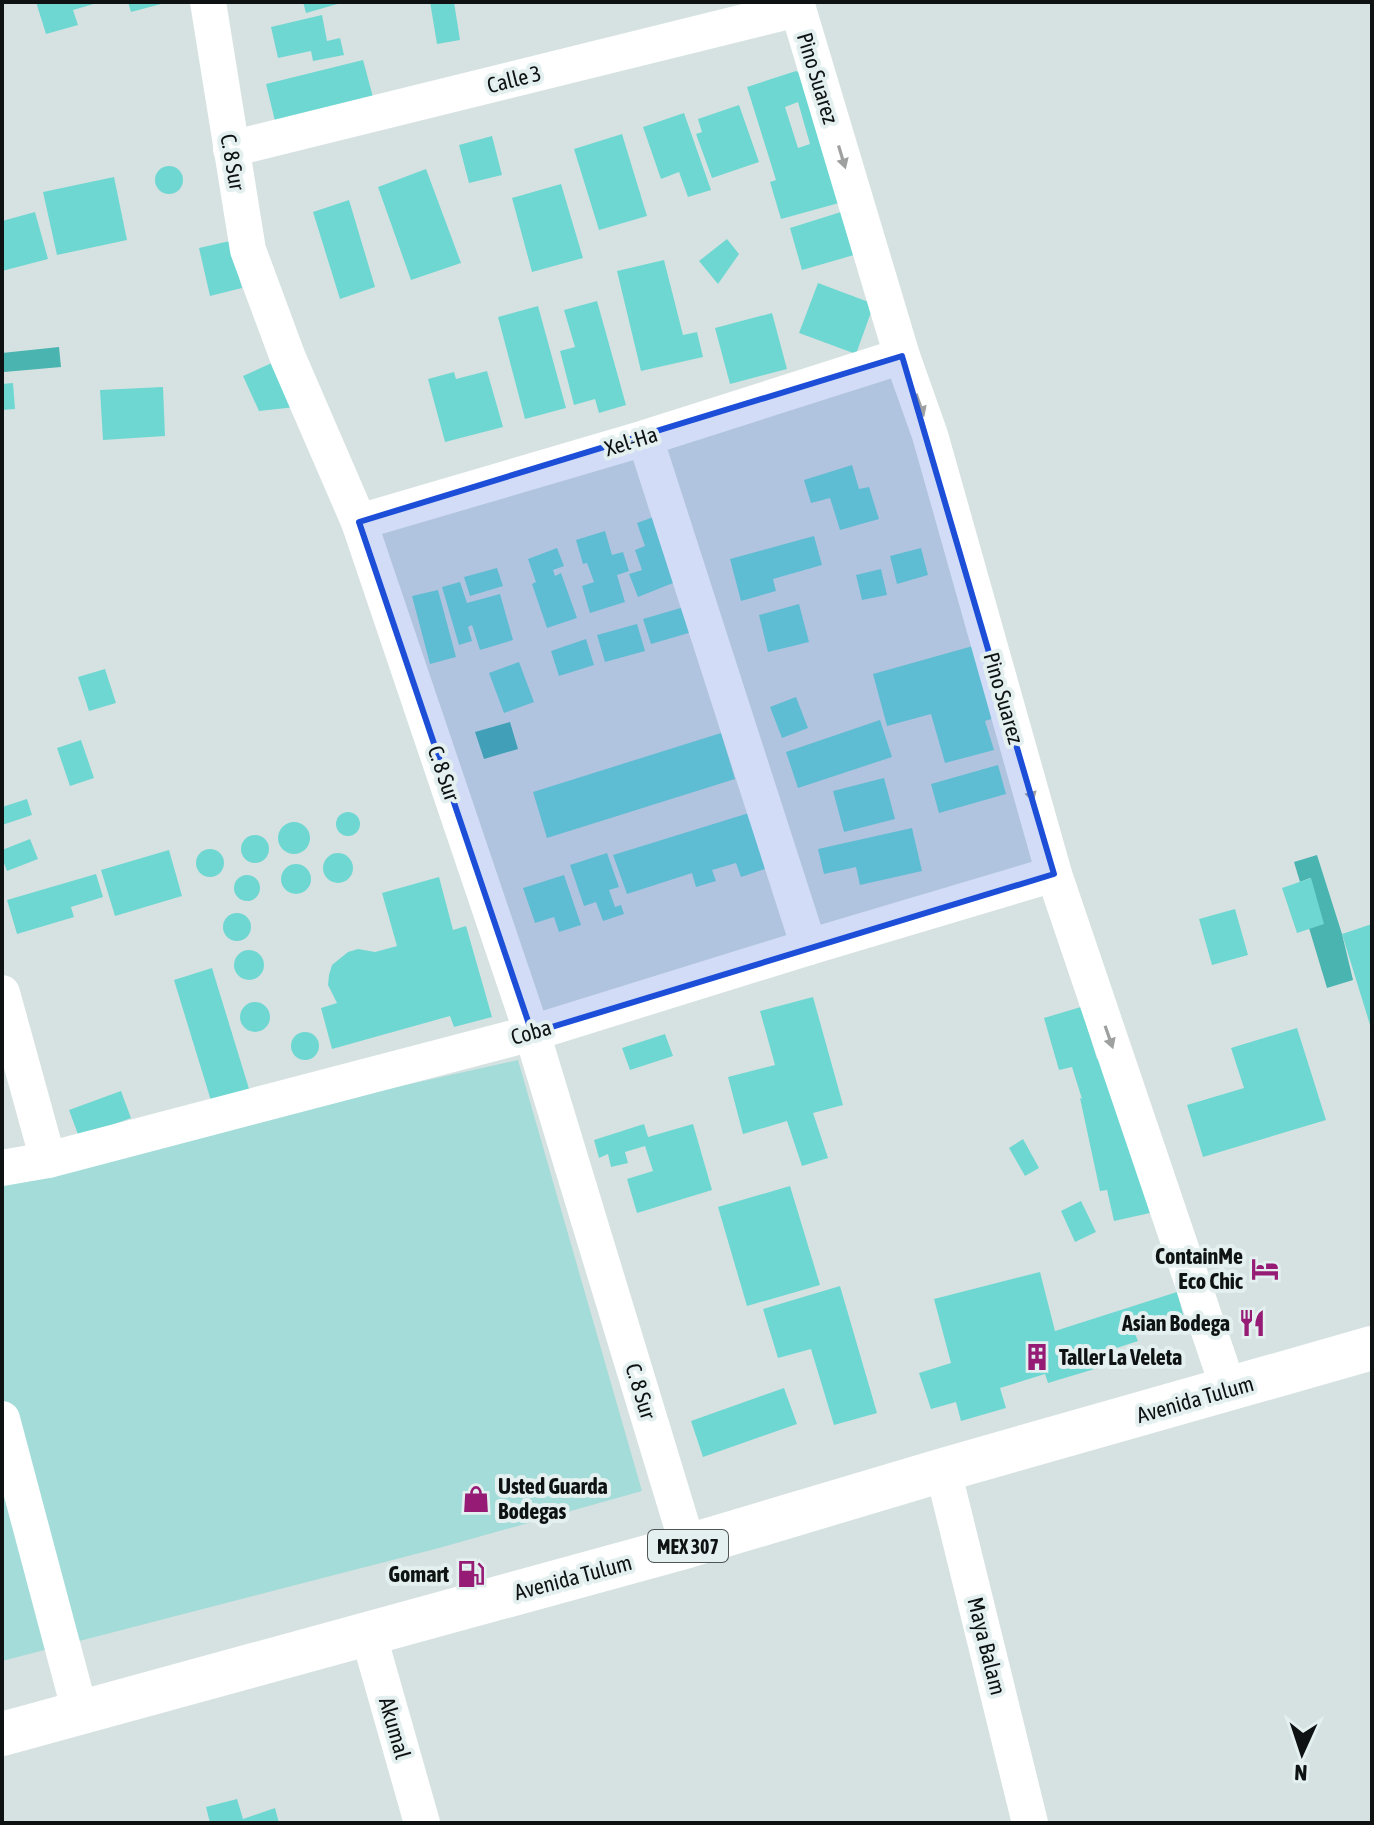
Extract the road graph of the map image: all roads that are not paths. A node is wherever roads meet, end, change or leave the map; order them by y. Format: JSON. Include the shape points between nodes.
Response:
{"nodes":[{"id":1,"x":208,"y":2,"type":"edge"},
{"id":2,"x":797,"y":5,"type":"edge"},
{"id":3,"x":231,"y":149,"type":"junction"},
{"id":4,"x":902,"y":356,"type":"junction"},
{"id":5,"x":645,"y":438,"type":"junction"},
{"id":6,"x":359,"y":522,"type":"junction"},
{"id":7,"x":1054,"y":874,"type":"junction"},
{"id":8,"x":809,"y":947,"type":"junction"},
{"id":9,"x":2,"y":993,"type":"edge"},
{"id":10,"x":532,"y":1033,"type":"junction"},
{"id":11,"x":48,"y":1160,"type":"junction"},
{"id":12,"x":2,"y":1168,"type":"edge"},
{"id":13,"x":1372,"y":1348,"type":"edge"},
{"id":14,"x":1229,"y":1390,"type":"junction"},
{"id":15,"x":2,"y":1419,"type":"edge"},
{"id":16,"x":943,"y":1470,"type":"junction"},
{"id":17,"x":688,"y":1546,"type":"junction"},
{"id":18,"x":368,"y":1633,"type":"junction"},
{"id":19,"x":80,"y":1712,"type":"junction"},
{"id":20,"x":2,"y":1734,"type":"edge"},
{"id":21,"x":422,"y":1823,"type":"edge"},
{"id":22,"x":1030,"y":1823,"type":"edge"}],
"edges":[{"from":1,"to":3,"type":"street","name":"C. 8 Sur"},
{"from":2,"to":3,"type":"street","name":"Calle 3"},
{"from":2,"to":4,"type":"street","name":"Pino Suarez","one_way":true},
{"from":3,"to":6,"type":"street","name":"C. 8 Sur","via":[[248,250]]},
{"from":4,"to":5,"type":"street","name":"Xel-Ha"},
{"from":4,"to":7,"type":"street","name":"Pino Suarez","one_way":true,"via":[[930,435]]},
{"from":5,"to":6,"type":"street","name":"Xel-Ha"},
{"from":5,"to":8,"type":"street"},
{"from":6,"to":10,"type":"street","name":"C. 8 Sur"},
{"from":7,"to":8,"type":"street","name":"Coba"},
{"from":7,"to":14,"type":"street","name":"Pino Suarez","one_way":true},
{"from":8,"to":10,"type":"street","name":"Coba"},
{"from":9,"to":11,"type":"street"},
{"from":10,"to":11,"type":"street","name":"Coba"},
{"from":10,"to":17,"type":"street","name":"C. 8 Sur"},
{"from":11,"to":12,"type":"street","name":"Coba"},
{"from":13,"to":14,"type":"highway","name":"Avenida Tulum","number":"MEX 307"},
{"from":14,"to":16,"type":"highway","name":"Avenida Tulum","number":"MEX 307"},
{"from":15,"to":19,"type":"street"},
{"from":16,"to":17,"type":"highway","name":"Avenida Tulum","number":"MEX 307"},
{"from":16,"to":22,"type":"street","name":"Maya Balam"},
{"from":17,"to":18,"type":"highway","name":"Avenida Tulum","number":"MEX 307"},
{"from":18,"to":19,"type":"highway","name":"Avenida Tulum","number":"MEX 307"},
{"from":18,"to":21,"type":"street","name":"Akumal"},
{"from":19,"to":20,"type":"highway","name":"Avenida Tulum","number":"MEX 307"}]}
